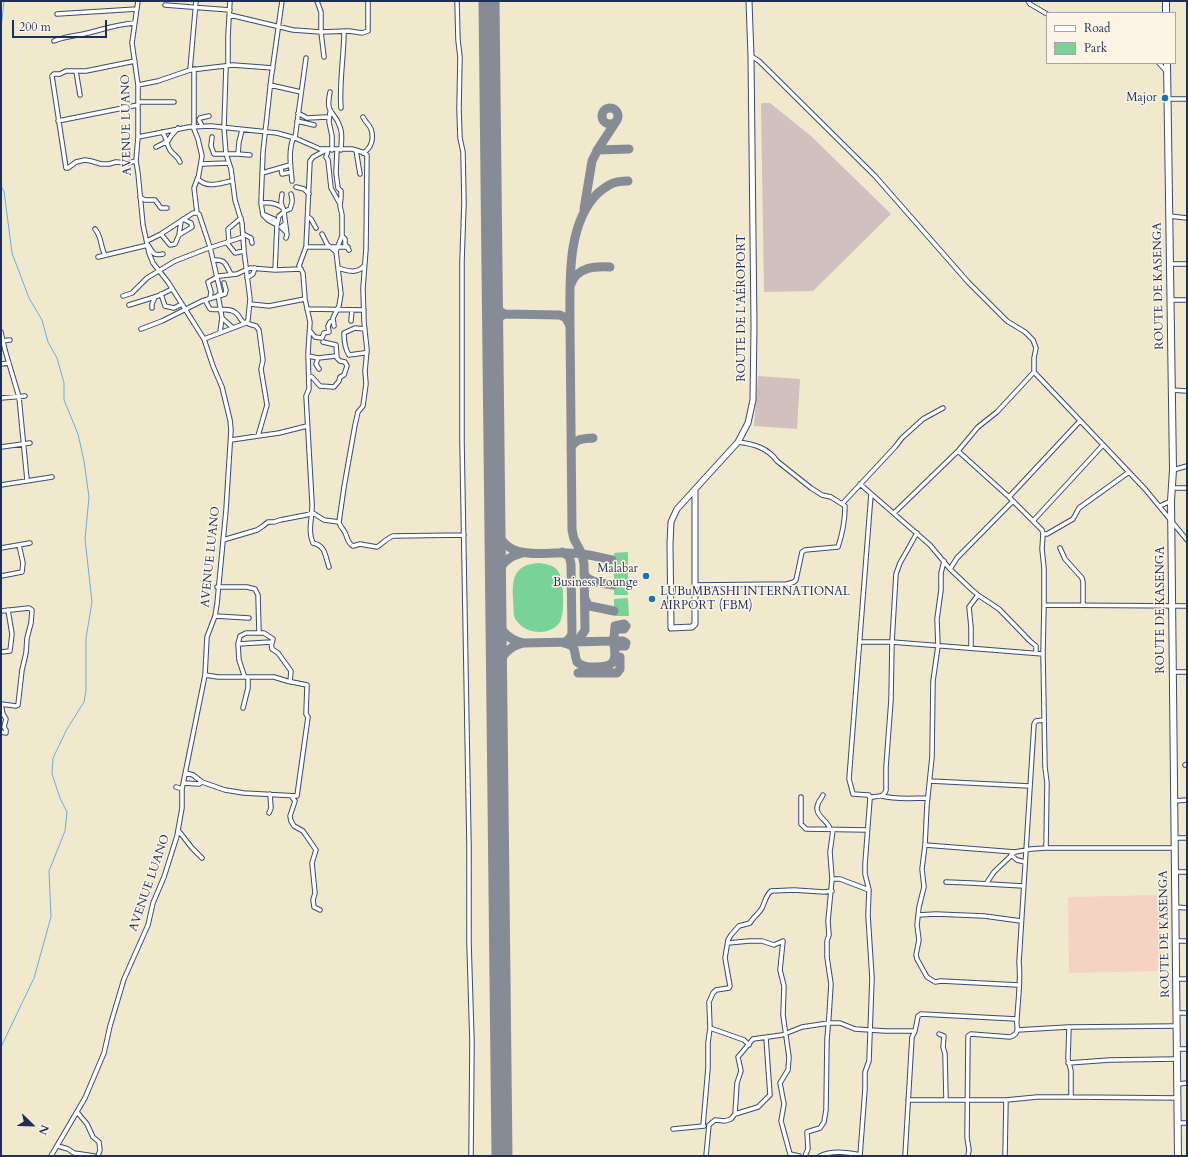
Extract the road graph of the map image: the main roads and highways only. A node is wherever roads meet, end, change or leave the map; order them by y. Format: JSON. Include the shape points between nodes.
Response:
{"nodes":[{"id":1,"x":749,"y":1,"type":"edge"},
{"id":2,"x":1166,"y":1,"type":"edge"},
{"id":3,"x":1166,"y":12,"type":"edge"},
{"id":4,"x":1167,"y":64,"type":"edge"},
{"id":5,"x":695,"y":491,"type":"junction"},
{"id":6,"x":1178,"y":1156,"type":"edge"}],
"edges":[{"from":1,"to":5,"type":"main road","name":"ROUTE DE L'AÉROPORT","via":[[753,400],[748,423],[738,442]]},
{"from":2,"to":3,"type":"highway"},
{"from":4,"to":6,"type":"highway","name":"ROUTE DE KASENGA"},
{"from":5,"to":5,"type":"main road","name":"ROUTE DE L'AÉROPORT","via":[[677,509],[671,522],[670,627],[692,627],[695,624]]}]}
